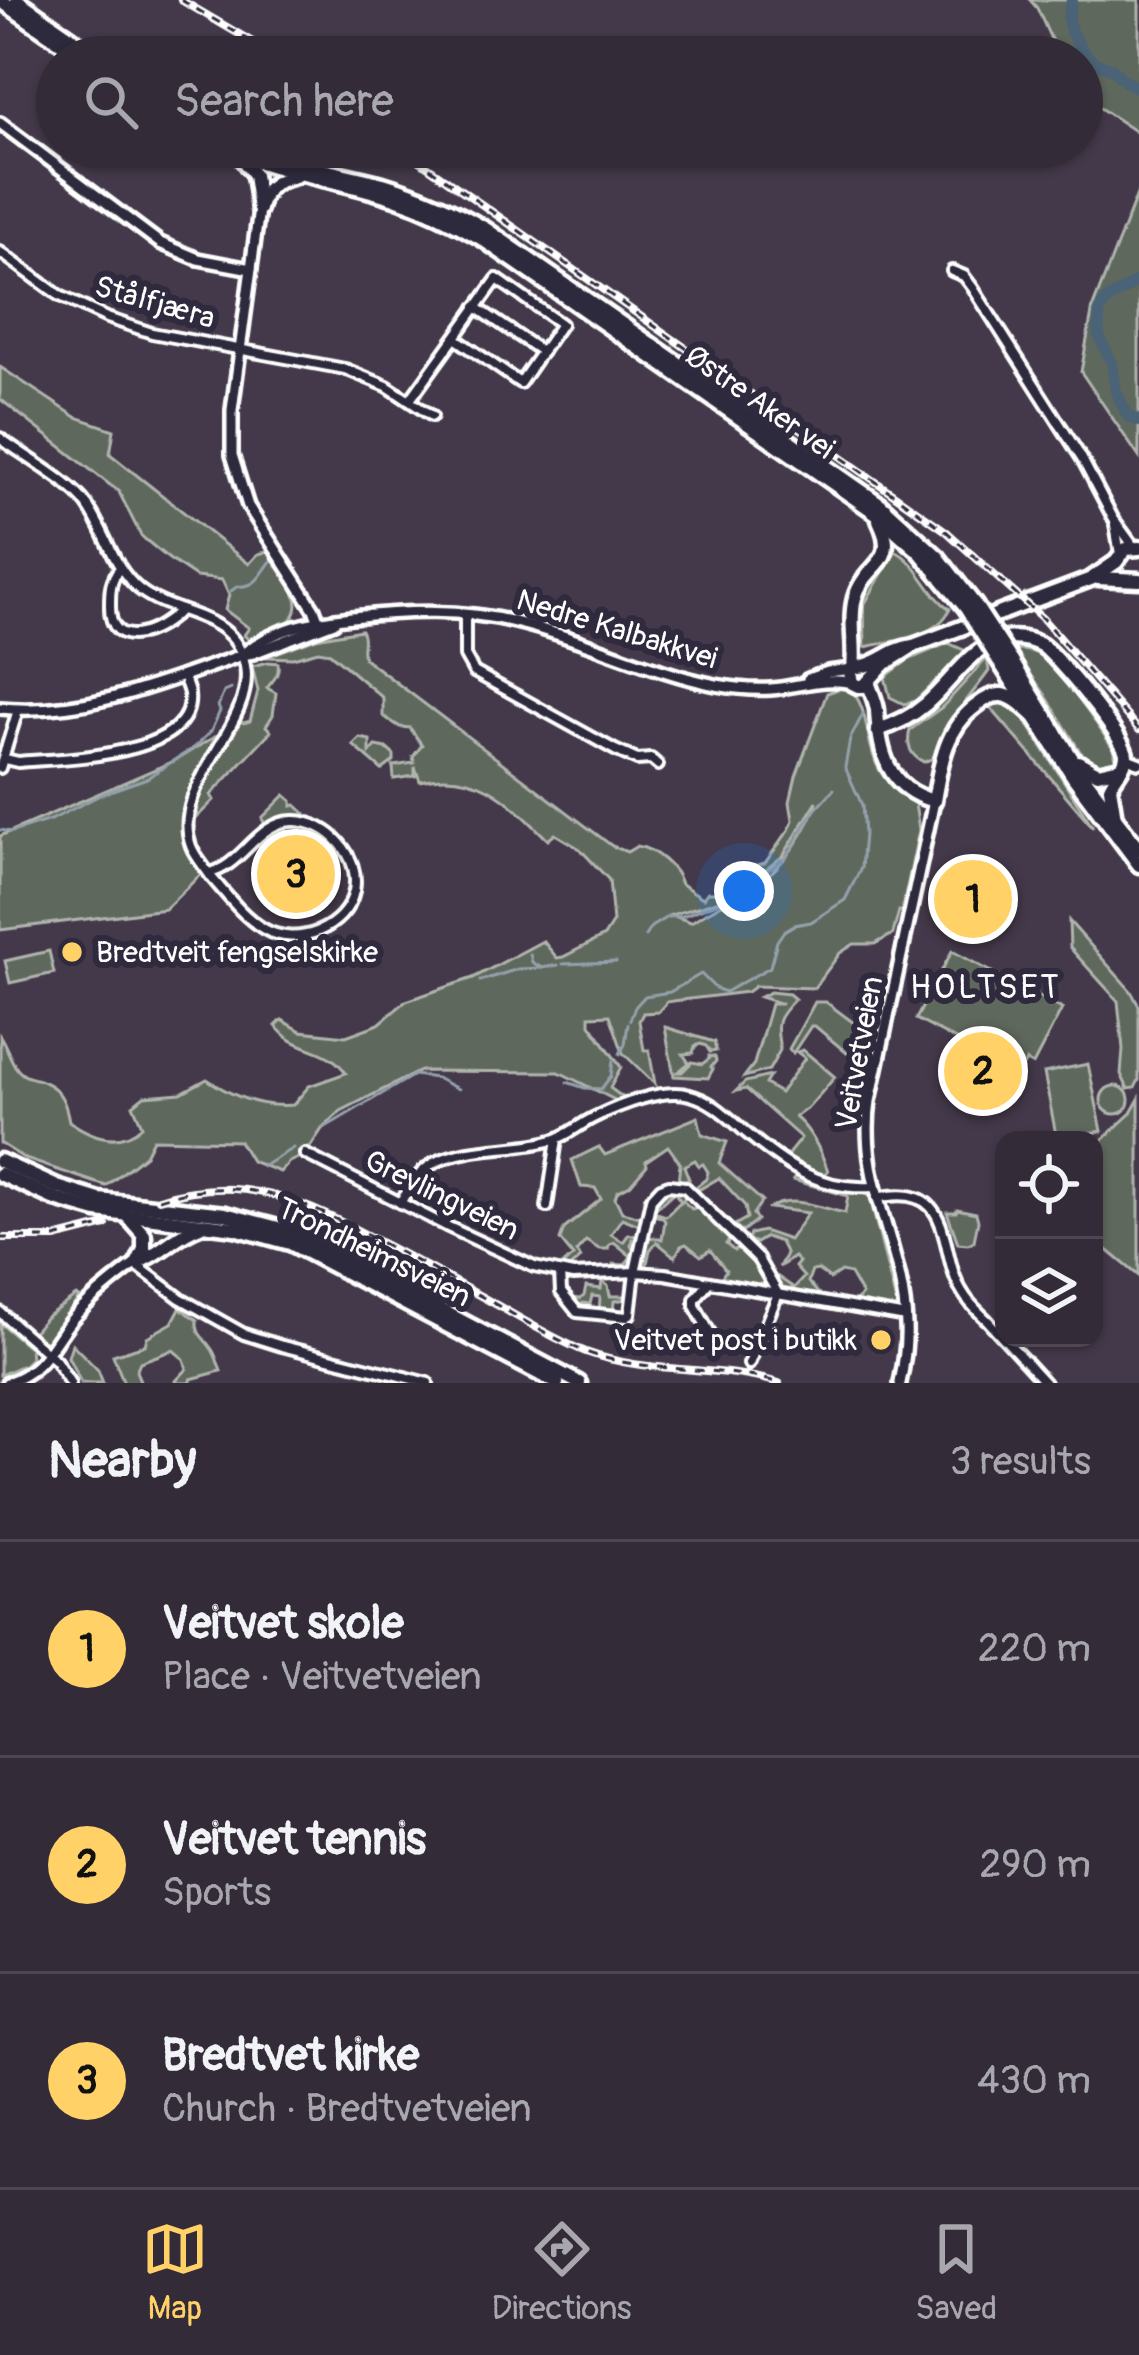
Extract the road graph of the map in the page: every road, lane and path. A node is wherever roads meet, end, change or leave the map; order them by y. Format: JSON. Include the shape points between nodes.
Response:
{"nodes":[{"id":1,"x":0,"y":0,"type":"edge"},
{"id":2,"x":17,"y":0,"type":"edge"},
{"id":3,"x":52,"y":36,"type":"edge"},
{"id":4,"x":69,"y":36,"type":"edge"},
{"id":5,"x":0,"y":123,"type":"edge"},
{"id":6,"x":36,"y":150,"type":"edge"},
{"id":7,"x":60,"y":168,"type":"edge"},
{"id":8,"x":253,"y":168,"type":"edge"},
{"id":9,"x":286,"y":168,"type":"edge"},
{"id":10,"x":327,"y":168,"type":"edge"},
{"id":11,"x":300,"y":175,"type":"junction"},
{"id":12,"x":259,"y":209,"type":"junction"},
{"id":13,"x":0,"y":252,"type":"edge"},
{"id":14,"x":251,"y":269,"type":"junction"},
{"id":15,"x":952,"y":271,"type":"dead end"},
{"id":16,"x":476,"y":307,"type":"junction"},
{"id":17,"x":455,"y":338,"type":"junction"},
{"id":18,"x":240,"y":350,"type":"junction"},
{"id":19,"x":542,"y":352,"type":"junction"},
{"id":20,"x":410,"y":400,"type":"junction"},
{"id":21,"x":432,"y":416,"type":"dead end"},
{"id":22,"x":0,"y":438,"type":"edge"},
{"id":23,"x":876,"y":513,"type":"junction"},
{"id":24,"x":1113,"y":518,"type":"junction"},
{"id":25,"x":1136,"y":547,"type":"edge"},
{"id":26,"x":1118,"y":558,"type":"junction"},
{"id":27,"x":120,"y":568,"type":"junction"},
{"id":28,"x":1124,"y":578,"type":"junction"},
{"id":29,"x":1091,"y":579,"type":"junction"},
{"id":30,"x":1139,"y":580,"type":"edge"},
{"id":31,"x":970,"y":606,"type":"junction"},
{"id":32,"x":179,"y":611,"type":"junction"},
{"id":33,"x":465,"y":614,"type":"junction"},
{"id":34,"x":314,"y":623,"type":"junction"},
{"id":35,"x":242,"y":655,"type":"junction"},
{"id":36,"x":1006,"y":662,"type":"junction"},
{"id":37,"x":183,"y":676,"type":"junction"},
{"id":38,"x":859,"y":676,"type":"junction"},
{"id":39,"x":0,"y":708,"type":"edge"},
{"id":40,"x":17,"y":710,"type":"junction"},
{"id":41,"x":1034,"y":716,"type":"junction"},
{"id":42,"x":876,"y":723,"type":"junction"},
{"id":43,"x":1072,"y":758,"type":"junction"},
{"id":44,"x":1129,"y":763,"type":"edge"},
{"id":45,"x":2,"y":764,"type":"edge"},
{"id":46,"x":658,"y":765,"type":"dead end"},
{"id":47,"x":934,"y":796,"type":"junction"},
{"id":48,"x":1115,"y":818,"type":"junction"},
{"id":49,"x":1139,"y":849,"type":"edge"},
{"id":50,"x":1139,"y":865,"type":"edge"},
{"id":51,"x":208,"y":873,"type":"junction"},
{"id":52,"x":557,"y":1139,"type":"junction"},
{"id":53,"x":305,"y":1154,"type":"dead end"},
{"id":54,"x":0,"y":1161,"type":"edge"},
{"id":55,"x":0,"y":1174,"type":"edge"},
{"id":56,"x":875,"y":1193,"type":"junction"},
{"id":57,"x":400,"y":1203,"type":"junction"},
{"id":58,"x":547,"y":1207,"type":"dead end"},
{"id":59,"x":127,"y":1216,"type":"junction"},
{"id":60,"x":207,"y":1224,"type":"junction"},
{"id":61,"x":137,"y":1263,"type":"junction"},
{"id":62,"x":635,"y":1272,"type":"junction"},
{"id":63,"x":560,"y":1274,"type":"junction"},
{"id":64,"x":709,"y":1282,"type":"junction"},
{"id":65,"x":778,"y":1294,"type":"junction"},
{"id":66,"x":0,"y":1312,"type":"edge"},
{"id":67,"x":906,"y":1317,"type":"junction"},
{"id":68,"x":713,"y":1338,"type":"dead end"},
{"id":69,"x":48,"y":1354,"type":"junction"},
{"id":70,"x":749,"y":1364,"type":"dead end"},
{"id":71,"x":7,"y":1383,"type":"edge"},
{"id":72,"x":70,"y":1383,"type":"edge"},
{"id":73,"x":428,"y":1383,"type":"edge"},
{"id":74,"x":557,"y":1383,"type":"edge"},
{"id":75,"x":579,"y":1383,"type":"edge"},
{"id":76,"x":900,"y":1383,"type":"edge"},
{"id":77,"x":1045,"y":1383,"type":"edge"}],
"edges":[{"from":1,"to":3,"type":"highway"},
{"from":2,"to":4,"type":"highway"},
{"from":5,"to":6,"type":"street"},
{"from":7,"to":14,"type":"street","via":[[160,243],[197,260]]},
{"from":8,"to":12,"type":"highway"},
{"from":9,"to":11,"type":"highway","name":"Østre Aker vei"},
{"from":10,"to":31,"type":"highway","name":"Østre Aker vei","via":[[406,191],[487,230],[880,504],[938,557]]},
{"from":11,"to":12,"type":"highway","via":[[271,185]]},
{"from":11,"to":23,"type":"highway","name":"Østre Aker vei","via":[[396,198],[481,238]]},
{"from":12,"to":14,"type":"street"},
{"from":13,"to":18,"type":"street","name":"Stålfjæra","via":[[50,290],[107,318]]},
{"from":14,"to":18,"type":"street"},
{"from":15,"to":24,"type":"street","via":[[982,301]]},
{"from":16,"to":17,"type":"street"},
{"from":16,"to":19,"type":"street"},
{"from":16,"to":19,"type":"street","via":[[496,279],[561,324]]},
{"from":17,"to":19,"type":"street","via":[[520,383]]},
{"from":17,"to":20,"type":"street"},
{"from":18,"to":20,"type":"street","name":"Stålfjæra","via":[[356,372]]},
{"from":18,"to":34,"type":"street","via":[[234,466],[248,506],[314,609]]},
{"from":20,"to":21,"type":"street","name":"Stålfjæra"},
{"from":22,"to":27,"type":"street","via":[[80,497]]},
{"from":23,"to":31,"type":"highway","name":"Østre Aker vei"},
{"from":23,"to":38,"type":"highway","via":[[887,550],[856,596]]},
{"from":24,"to":25,"type":"street"},
{"from":24,"to":26,"type":"street"},
{"from":25,"to":26,"type":"highway","name":"Nedre Kalbakkvei"},
{"from":26,"to":28,"type":"highway"},
{"from":26,"to":29,"type":"highway","name":"Nedre Kalbakkvei"},
{"from":27,"to":32,"type":"street"},
{"from":27,"to":32,"type":"street","via":[[110,613],[119,634],[148,630]]},
{"from":28,"to":29,"type":"highway","name":"Nedre Kalbakkvei"},
{"from":28,"to":30,"type":"highway","name":"Nedre Kalbakkvei"},
{"from":29,"to":38,"type":"highway","name":"Nedre Kalbakkvei","via":[[891,651]]},
{"from":31,"to":36,"type":"highway","name":"Østre Aker vei","bridge":true},
{"from":32,"to":35,"type":"street","via":[[222,626]]},
{"from":33,"to":34,"type":"street","name":"Nedre Kalbakkvei"},
{"from":33,"to":38,"type":"street","name":"Nedre Kalbakkvei","via":[[520,623],[718,685],[771,688],[828,671]]},
{"from":33,"to":46,"type":"street","via":[[465,656],[475,672],[591,738]]},
{"from":34,"to":35,"type":"street","name":"Nedre Kalbakkvei"},
{"from":35,"to":37,"type":"street","name":"Nedre Kalbakkvei"},
{"from":35,"to":51,"type":"street","via":[[239,710],[190,814],[192,847]]},
{"from":36,"to":41,"type":"highway","name":"Østre Aker vei"},
{"from":36,"to":43,"type":"highway","name":"Østre Aker vei"},
{"from":37,"to":40,"type":"street","name":"Nedre Kalbakkvei","via":[[95,703]]},
{"from":37,"to":45,"type":"street","via":[[185,716],[155,740],[125,752]]},
{"from":38,"to":42,"type":"highway"},
{"from":39,"to":40,"type":"street","name":"Nedre Kalbakkvei"},
{"from":40,"to":45,"type":"street"},
{"from":41,"to":47,"type":"highway","via":[[1000,694],[971,709],[947,743]]},
{"from":41,"to":50,"type":"highway","name":"Østre Aker vei"},
{"from":42,"to":44,"type":"highway","via":[[898,723],[927,704],[985,647],[1026,639],[1065,668],[1123,742]]},
{"from":42,"to":47,"type":"highway","via":[[884,760],[902,783]]},
{"from":43,"to":44,"type":"highway","via":[[1098,773]]},
{"from":43,"to":48,"type":"highway","name":"Østre Aker vei"},
{"from":44,"to":48,"type":"highway","via":[[1109,788]]},
{"from":47,"to":56,"type":"street","name":"Veitvetveien","via":[[868,1115]]},
{"from":48,"to":49,"type":"highway","name":"Østre Aker vei"},
{"from":51,"to":51,"type":"street","via":[[262,928],[295,938],[338,917],[355,889],[338,841],[293,821]]},
{"from":52,"to":56,"type":"street","via":[[656,1095],[688,1094],[717,1107],[790,1168]]},
{"from":52,"to":57,"type":"street","via":[[449,1156],[424,1170]]},
{"from":52,"to":58,"type":"street"},
{"from":53,"to":57,"type":"street","name":"Grevlingveien"},
{"from":54,"to":75,"type":"highway","name":"Trondheimsveien","via":[[99,1200],[225,1214],[293,1232]]},
{"from":55,"to":59,"type":"highway","name":"Trondheimsveien"},
{"from":56,"to":67,"type":"street","name":"Veitvetveien"},
{"from":56,"to":77,"type":"street","via":[[916,1199],[939,1216],[963,1293]]},
{"from":57,"to":63,"type":"street","name":"Grevlingveien"},
{"from":59,"to":60,"type":"highway","name":"Trondheimsveien"},
{"from":59,"to":61,"type":"highway","via":[[144,1235]]},
{"from":60,"to":61,"type":"highway"},
{"from":60,"to":74,"type":"highway","name":"Trondheimsveien","via":[[307,1251]]},
{"from":61,"to":69,"type":"street","via":[[94,1295]]},
{"from":61,"to":73,"type":"street","via":[[244,1334]]},
{"from":62,"to":63,"type":"street","name":"Grevlingveien"},
{"from":62,"to":63,"type":"street","name":"Grevlingveien","via":[[627,1318],[577,1312],[561,1292]]},
{"from":62,"to":64,"type":"street","name":"Grevlingveien"},
{"from":62,"to":65,"type":"street","via":[[651,1198],[677,1184],[758,1259]]},
{"from":64,"to":65,"type":"street","name":"Grevlingveien"},
{"from":64,"to":68,"type":"street","via":[[695,1306]]},
{"from":65,"to":67,"type":"street","name":"Grevlingveien"},
{"from":65,"to":70,"type":"street"},
{"from":66,"to":69,"type":"street"},
{"from":67,"to":76,"type":"street","name":"Veitvetveien"},
{"from":69,"to":71,"type":"street"},
{"from":69,"to":72,"type":"street"}]}
